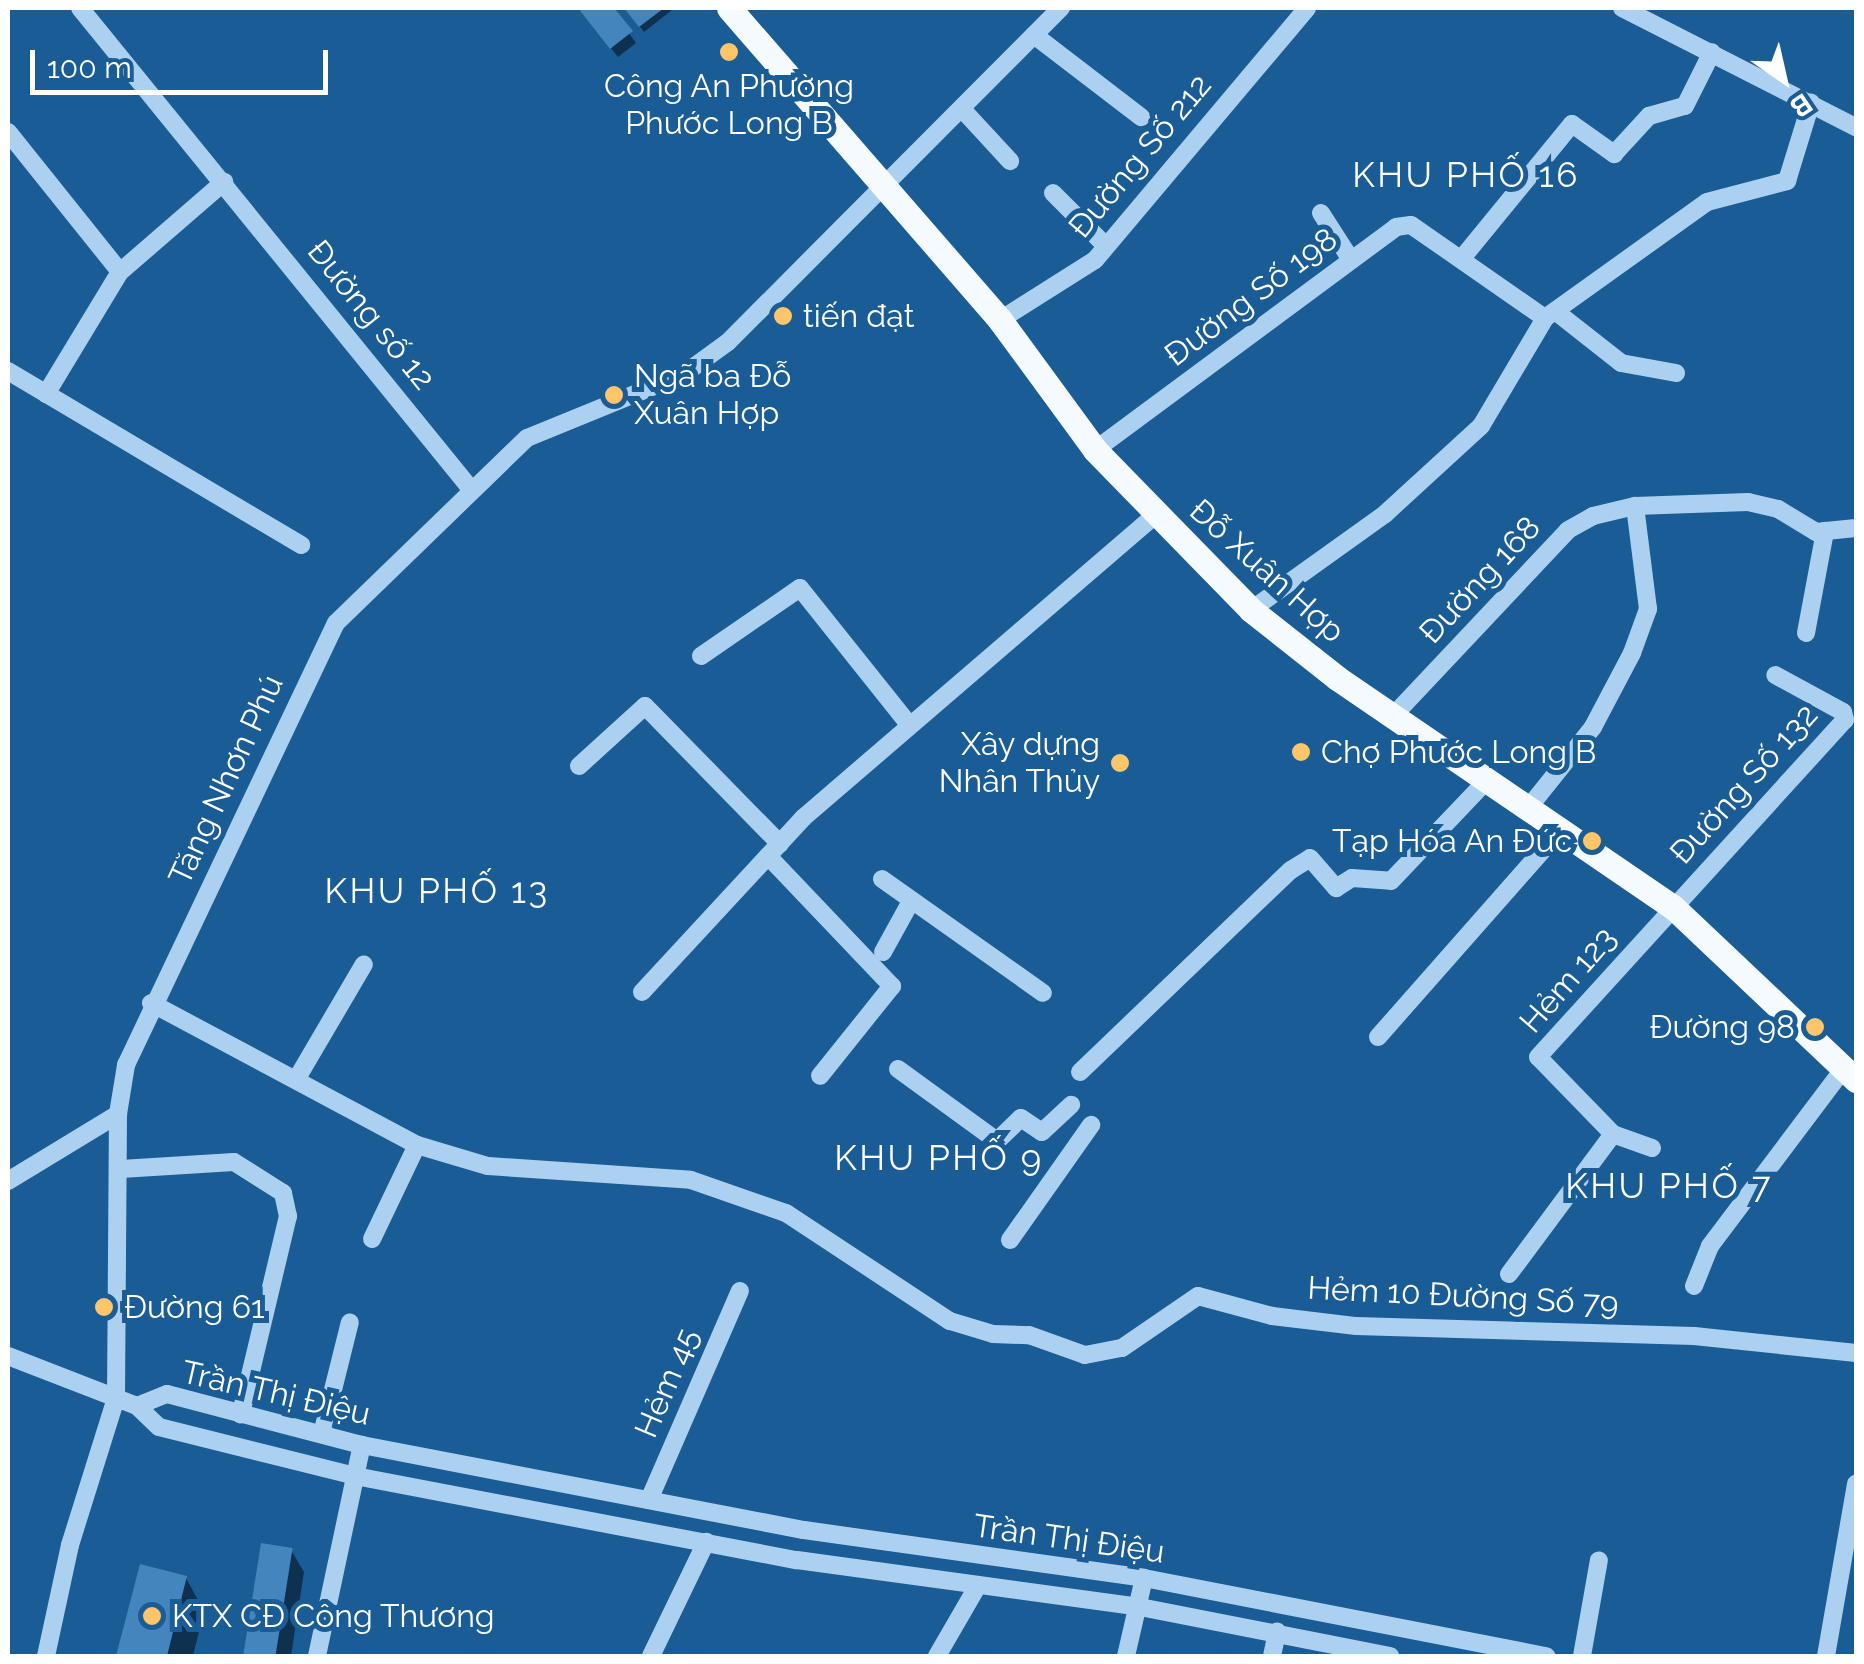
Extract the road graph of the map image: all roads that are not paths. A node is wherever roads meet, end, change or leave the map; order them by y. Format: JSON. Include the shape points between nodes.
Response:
{"nodes":[{"id":1,"x":80,"y":8,"type":"edge"},
{"id":2,"x":729,"y":8,"type":"edge"},
{"id":3,"x":1061,"y":8,"type":"edge"},
{"id":4,"x":1307,"y":8,"type":"edge"},
{"id":5,"x":1622,"y":8,"type":"edge"},
{"id":6,"x":1034,"y":35,"type":"junction"},
{"id":7,"x":1712,"y":52,"type":"junction"},
{"id":8,"x":1811,"y":104,"type":"junction"},
{"id":9,"x":962,"y":108,"type":"junction"},
{"id":10,"x":1141,"y":117,"type":"dead end"},
{"id":11,"x":1856,"y":127,"type":"edge"},
{"id":12,"x":8,"y":132,"type":"edge"},
{"id":13,"x":1010,"y":161,"type":"dead end"},
{"id":14,"x":224,"y":182,"type":"junction"},
{"id":15,"x":886,"y":186,"type":"junction"},
{"id":16,"x":1052,"y":193,"type":"dead end"},
{"id":17,"x":1321,"y":212,"type":"dead end"},
{"id":18,"x":1105,"y":245,"type":"junction"},
{"id":19,"x":1463,"y":257,"type":"junction"},
{"id":20,"x":1351,"y":260,"type":"junction"},
{"id":21,"x":120,"y":272,"type":"junction"},
{"id":22,"x":1550,"y":315,"type":"junction"},
{"id":23,"x":1000,"y":320,"type":"junction"},
{"id":24,"x":8,"y":371,"type":"edge"},
{"id":25,"x":1676,"y":373,"type":"dead end"},
{"id":26,"x":46,"y":394,"type":"junction"},
{"id":27,"x":1095,"y":450,"type":"junction"},
{"id":28,"x":470,"y":488,"type":"junction"},
{"id":29,"x":1635,"y":506,"type":"junction"},
{"id":30,"x":1156,"y":514,"type":"junction"},
{"id":31,"x":1856,"y":528,"type":"edge"},
{"id":32,"x":1826,"y":531,"type":"junction"},
{"id":33,"x":301,"y":546,"type":"dead end"},
{"id":34,"x":1251,"y":610,"type":"junction"},
{"id":35,"x":1806,"y":633,"type":"dead end"},
{"id":36,"x":700,"y":656,"type":"dead end"},
{"id":37,"x":1775,"y":675,"type":"dead end"},
{"id":38,"x":1393,"y":716,"type":"junction"},
{"id":39,"x":907,"y":722,"type":"junction"},
{"id":40,"x":579,"y":766,"type":"dead end"},
{"id":41,"x":1488,"y":779,"type":"junction"},
{"id":42,"x":1530,"y":806,"type":"junction"},
{"id":43,"x":1562,"y":828,"type":"junction"},
{"id":44,"x":774,"y":850,"type":"junction"},
{"id":45,"x":882,"y":879,"type":"dead end"},
{"id":46,"x":910,"y":904,"type":"junction"},
{"id":47,"x":1673,"y":907,"type":"junction"},
{"id":48,"x":883,"y":952,"type":"dead end"},
{"id":49,"x":364,"y":964,"type":"dead end"},
{"id":50,"x":642,"y":992,"type":"dead end"},
{"id":51,"x":1043,"y":993,"type":"dead end"},
{"id":52,"x":151,"y":1003,"type":"junction"},
{"id":53,"x":1378,"y":1037,"type":"dead end"},
{"id":54,"x":898,"y":1069,"type":"dead end"},
{"id":55,"x":1080,"y":1072,"type":"dead end"},
{"id":56,"x":1850,"y":1074,"type":"edge"},
{"id":57,"x":820,"y":1076,"type":"dead end"},
{"id":58,"x":296,"y":1080,"type":"junction"},
{"id":59,"x":1072,"y":1105,"type":"dead end"},
{"id":60,"x":118,"y":1114,"type":"junction"},
{"id":61,"x":1092,"y":1125,"type":"dead end"},
{"id":62,"x":1613,"y":1134,"type":"junction"},
{"id":63,"x":416,"y":1145,"type":"junction"},
{"id":64,"x":1652,"y":1148,"type":"dead end"},
{"id":65,"x":121,"y":1169,"type":"junction"},
{"id":66,"x":8,"y":1181,"type":"edge"},
{"id":67,"x":372,"y":1239,"type":"dead end"},
{"id":68,"x":1010,"y":1240,"type":"dead end"},
{"id":69,"x":1509,"y":1274,"type":"dead end"},
{"id":70,"x":1694,"y":1286,"type":"dead end"},
{"id":71,"x":740,"y":1290,"type":"dead end"},
{"id":72,"x":350,"y":1322,"type":"dead end"},
{"id":73,"x":1856,"y":1353,"type":"edge"},
{"id":74,"x":8,"y":1356,"type":"edge"},
{"id":75,"x":116,"y":1398,"type":"junction"},
{"id":76,"x":137,"y":1406,"type":"junction"},
{"id":77,"x":241,"y":1414,"type":"junction"},
{"id":78,"x":322,"y":1434,"type":"junction"},
{"id":79,"x":362,"y":1444,"type":"junction"},
{"id":80,"x":355,"y":1476,"type":"junction"},
{"id":81,"x":1856,"y":1484,"type":"edge"},
{"id":82,"x":649,"y":1500,"type":"junction"},
{"id":83,"x":804,"y":1530,"type":"junction"},
{"id":84,"x":706,"y":1542,"type":"junction"},
{"id":85,"x":797,"y":1560,"type":"junction"},
{"id":86,"x":1599,"y":1560,"type":"dead end"},
{"id":87,"x":1144,"y":1578,"type":"junction"},
{"id":88,"x":977,"y":1587,"type":"junction"},
{"id":89,"x":1140,"y":1607,"type":"junction"},
{"id":90,"x":1277,"y":1632,"type":"junction"},
{"id":91,"x":1367,"y":1654,"type":"edge"},
{"id":92,"x":46,"y":1656,"type":"edge"},
{"id":93,"x":316,"y":1656,"type":"edge"},
{"id":94,"x":652,"y":1656,"type":"edge"},
{"id":95,"x":936,"y":1656,"type":"edge"},
{"id":96,"x":1126,"y":1656,"type":"edge"},
{"id":97,"x":1272,"y":1656,"type":"edge"},
{"id":98,"x":1390,"y":1656,"type":"edge"},
{"id":99,"x":1547,"y":1656,"type":"edge"},
{"id":100,"x":1582,"y":1656,"type":"edge"},
{"id":101,"x":1826,"y":1656,"type":"edge"}],
"edges":[{"from":1,"to":14,"type":"street"},
{"from":2,"to":15,"type":"main road","name":"Đỗ Xuân Hợp"},
{"from":3,"to":6,"type":"street","name":"Tăng Nhơn Phú"},
{"from":4,"to":18,"type":"street","name":"Đường Số 212"},
{"from":5,"to":7,"type":"street"},
{"from":6,"to":9,"type":"street","name":"Tăng Nhơn Phú"},
{"from":6,"to":10,"type":"street"},
{"from":7,"to":8,"type":"street"},
{"from":7,"to":19,"type":"street","via":[[1685,106],[1649,116],[1614,154],[1572,124]]},
{"from":8,"to":11,"type":"street"},
{"from":8,"to":22,"type":"street","via":[[1787,181],[1707,202]]},
{"from":9,"to":13,"type":"street"},
{"from":9,"to":15,"type":"street","name":"Tăng Nhơn Phú"},
{"from":12,"to":21,"type":"street"},
{"from":14,"to":21,"type":"street"},
{"from":14,"to":28,"type":"street","name":"Đường số 12"},
{"from":15,"to":23,"type":"main road","name":"Đỗ Xuân Hợp"},
{"from":15,"to":28,"type":"street","name":"Tăng Nhơn Phú","via":[[728,342],[684,374],[528,438]]},
{"from":16,"to":18,"type":"street"},
{"from":17,"to":20,"type":"street"},
{"from":18,"to":23,"type":"street","name":"Đường Số 212","via":[[1095,260]]},
{"from":19,"to":20,"type":"street","name":"Đường Số 198","via":[[1411,225],[1396,227]]},
{"from":19,"to":22,"type":"street","name":"Đường Số 198"},
{"from":20,"to":27,"type":"street","name":"Đường Số 198"},
{"from":21,"to":26,"type":"street"},
{"from":22,"to":25,"type":"street","name":"Đường Số 198","via":[[1622,363]]},
{"from":22,"to":34,"type":"street","via":[[1481,426],[1385,514]]},
{"from":23,"to":27,"type":"main road","name":"Đỗ Xuân Hợp"},
{"from":24,"to":26,"type":"street"},
{"from":26,"to":33,"type":"street"},
{"from":27,"to":30,"type":"main road","name":"Đỗ Xuân Hợp"},
{"from":28,"to":52,"type":"street","name":"Tăng Nhơn Phú","via":[[336,623]]},
{"from":29,"to":32,"type":"street","name":"Đường 168","via":[[1748,502]]},
{"from":29,"to":38,"type":"street","name":"Đường 168","via":[[1568,530]]},
{"from":29,"to":42,"type":"street","via":[[1648,609],[1593,728]]},
{"from":30,"to":34,"type":"main road","name":"Đỗ Xuân Hợp"},
{"from":30,"to":39,"type":"street","via":[[991,660]]},
{"from":31,"to":32,"type":"street","name":"Đường 168"},
{"from":32,"to":35,"type":"street"},
{"from":34,"to":38,"type":"main road","name":"Đỗ Xuân Hợp"},
{"from":36,"to":39,"type":"street","via":[[800,588]]},
{"from":37,"to":47,"type":"street","name":"Đường Số 132","via":[[1843,712],[1844,720]]},
{"from":38,"to":41,"type":"main road","name":"Đỗ Xuân Hợp"},
{"from":39,"to":44,"type":"street"},
{"from":40,"to":44,"type":"street","via":[[646,706]]},
{"from":41,"to":42,"type":"main road","name":"Đỗ Xuân Hợp"},
{"from":41,"to":55,"type":"street","via":[[1391,881],[1352,878],[1336,888],[1310,858],[1291,870]]},
{"from":42,"to":43,"type":"main road","name":"Đỗ Xuân Hợp"},
{"from":43,"to":47,"type":"main road","name":"Đỗ Xuân Hợp"},
{"from":43,"to":53,"type":"street"},
{"from":44,"to":50,"type":"street"},
{"from":44,"to":57,"type":"street","via":[[892,986]]},
{"from":45,"to":46,"type":"street"},
{"from":46,"to":48,"type":"street"},
{"from":46,"to":51,"type":"street"},
{"from":47,"to":56,"type":"main road","name":"Đỗ Xuân Hợp"},
{"from":47,"to":62,"type":"street","name":"Hẻm 123","via":[[1538,1058]]},
{"from":49,"to":58,"type":"street"},
{"from":52,"to":58,"type":"street"},
{"from":52,"to":60,"type":"street","name":"Tăng Nhơn Phú","via":[[126,1064]]},
{"from":54,"to":59,"type":"street","via":[[997,1142],[1021,1118],[1042,1132]]},
{"from":56,"to":70,"type":"street","via":[[1721,1230]]},
{"from":58,"to":63,"type":"street"},
{"from":60,"to":65,"type":"street","name":"Tăng Nhơn Phú"},
{"from":60,"to":66,"type":"street"},
{"from":61,"to":68,"type":"street"},
{"from":62,"to":64,"type":"street","name":"Hẻm 123"},
{"from":62,"to":69,"type":"street"},
{"from":63,"to":67,"type":"street"},
{"from":63,"to":73,"type":"street","name":"Hẻm 10 Đường Số 79","via":[[488,1166],[691,1180],[786,1214],[950,1321],[993,1334],[1029,1335],[1085,1356],[1122,1348],[1198,1296],[1272,1316],[1356,1326],[1694,1336]]},
{"from":65,"to":75,"type":"street","name":"Tăng Nhơn Phú"},
{"from":65,"to":77,"type":"street","via":[[234,1162],[276,1184],[286,1198],[288,1216]]},
{"from":71,"to":82,"type":"street","name":"Hẻm 45"},
{"from":72,"to":78,"type":"street"},
{"from":74,"to":75,"type":"street"},
{"from":75,"to":76,"type":"street"},
{"from":75,"to":92,"type":"street","name":"Tăng Nhơn Phú","via":[[70,1545]]},
{"from":76,"to":77,"type":"street","name":"Trần Thị Điệu","via":[[167,1394]]},
{"from":76,"to":80,"type":"street","name":"Trần Thị Điệu","via":[[159,1427]]},
{"from":77,"to":78,"type":"street","name":"Trần Thị Điệu"},
{"from":78,"to":79,"type":"street","name":"Trần Thị Điệu"},
{"from":79,"to":80,"type":"street"},
{"from":79,"to":82,"type":"street","name":"Trần Thị Điệu"},
{"from":80,"to":84,"type":"street","name":"Trần Thị Điệu"},
{"from":80,"to":93,"type":"street"},
{"from":81,"to":101,"type":"street"},
{"from":82,"to":83,"type":"street","name":"Trần Thị Điệu"},
{"from":83,"to":85,"type":"street"},
{"from":83,"to":87,"type":"street","name":"Trần Thị Điệu"},
{"from":84,"to":85,"type":"street","name":"Trần Thị Điệu"},
{"from":84,"to":94,"type":"street"},
{"from":85,"to":88,"type":"street","name":"Trần Thị Điệu"},
{"from":86,"to":100,"type":"street"},
{"from":87,"to":89,"type":"street"},
{"from":87,"to":99,"type":"street","name":"Trần Thị Điệu"},
{"from":88,"to":89,"type":"street","name":"Trần Thị Điệu"},
{"from":88,"to":95,"type":"street"},
{"from":89,"to":90,"type":"street","name":"Trần Thị Điệu"},
{"from":89,"to":96,"type":"street"},
{"from":90,"to":91,"type":"street","name":"Trần Thị Điệu"},
{"from":90,"to":97,"type":"street"},
{"from":91,"to":98,"type":"street","name":"Trần Thị Điệu"}]}
